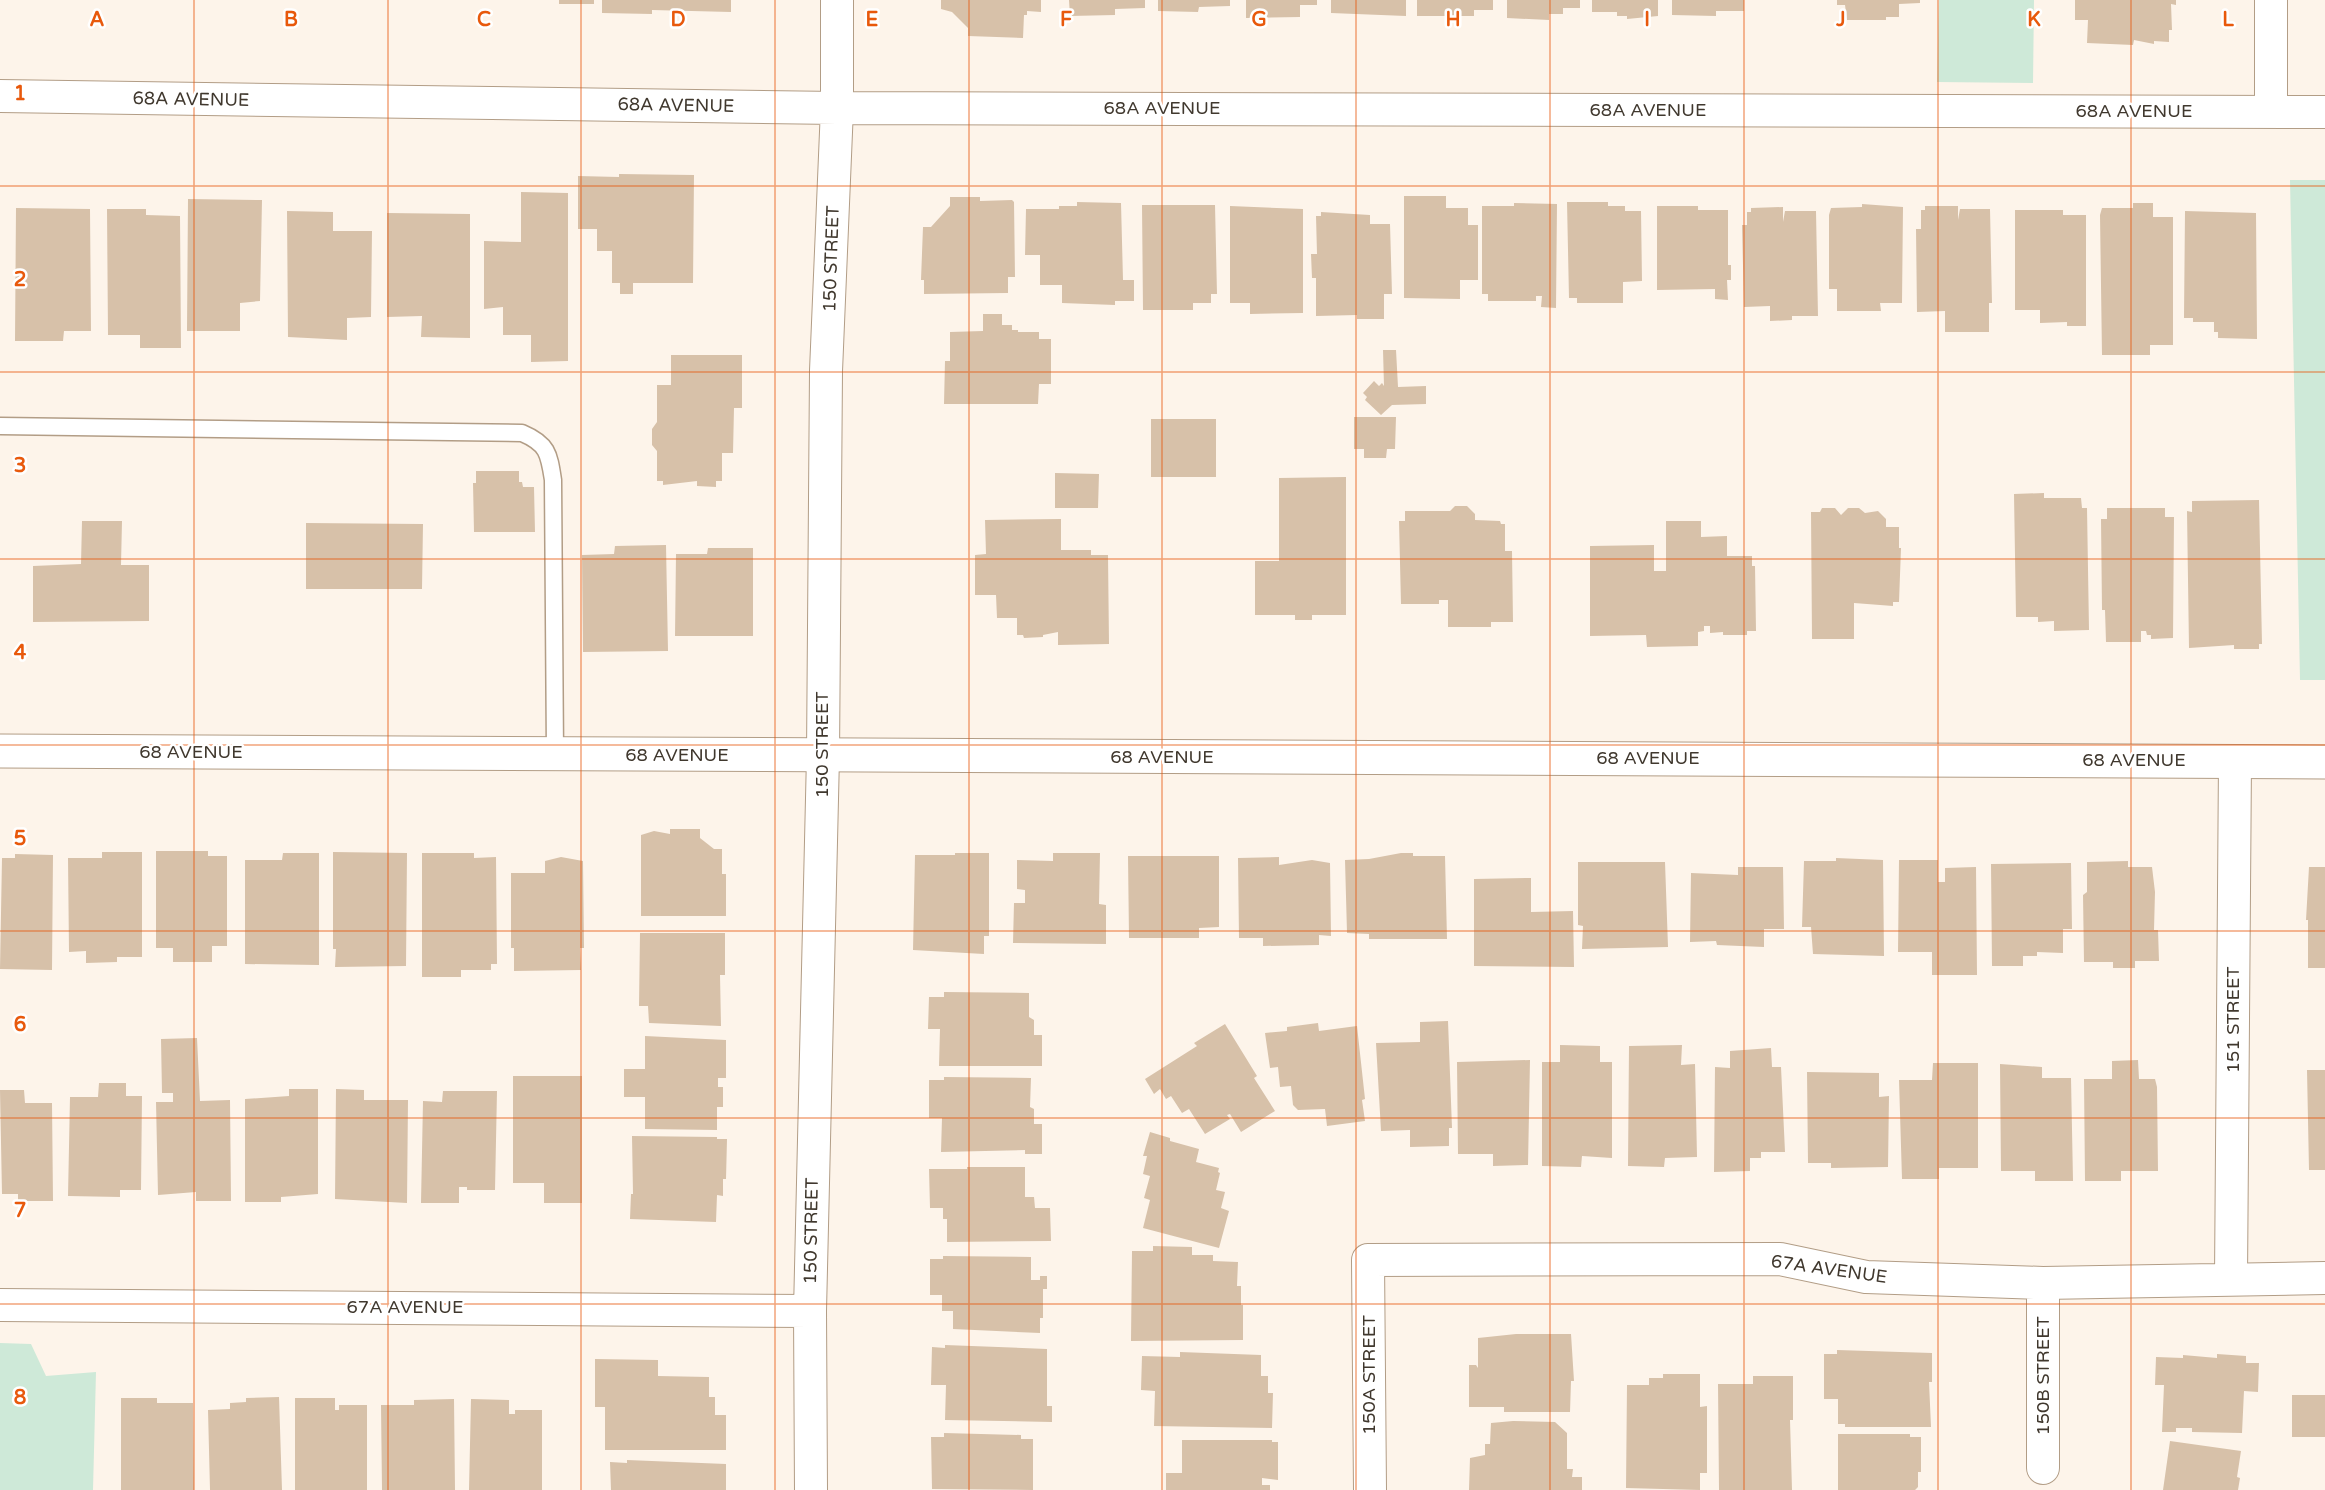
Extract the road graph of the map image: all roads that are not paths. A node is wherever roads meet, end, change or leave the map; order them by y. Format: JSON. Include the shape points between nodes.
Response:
{"nodes":[{"id":1,"x":837,"y":0,"type":"edge"},
{"id":2,"x":2271,"y":0,"type":"edge"},
{"id":3,"x":0,"y":96,"type":"edge"},
{"id":4,"x":837,"y":108,"type":"junction"},
{"id":5,"x":2271,"y":112,"type":"junction"},
{"id":6,"x":2325,"y":112,"type":"edge"},
{"id":7,"x":0,"y":426,"type":"edge"},
{"id":8,"x":0,"y":751,"type":"edge"},
{"id":9,"x":555,"y":754,"type":"junction"},
{"id":10,"x":823,"y":756,"type":"junction"},
{"id":11,"x":2235,"y":761,"type":"junction"},
{"id":12,"x":2325,"y":762,"type":"edge"},
{"id":13,"x":1368,"y":1260,"type":"joint"},
{"id":14,"x":2325,"y":1278,"type":"edge"},
{"id":15,"x":2231,"y":1279,"type":"junction"},
{"id":16,"x":2043,"y":1283,"type":"junction"},
{"id":17,"x":0,"y":1305,"type":"edge"},
{"id":18,"x":810,"y":1311,"type":"junction"},
{"id":19,"x":2043,"y":1468,"type":"dead end"},
{"id":20,"x":811,"y":1490,"type":"edge"},
{"id":21,"x":1370,"y":1490,"type":"edge"}],
"edges":[{"from":1,"to":4,"type":"street","name":"150 STREET"},
{"from":2,"to":5,"type":"street"},
{"from":3,"to":4,"type":"street","name":"68A AVENUE"},
{"from":4,"to":5,"type":"street","name":"68A AVENUE"},
{"from":4,"to":10,"type":"street","name":"150 STREET","via":[[826,372]]},
{"from":5,"to":6,"type":"street","name":"68A AVENUE"},
{"from":7,"to":9,"type":"lane","via":[[522,433],[539,440],[550,457],[553,480]]},
{"from":8,"to":9,"type":"street","name":"68 AVENUE"},
{"from":9,"to":10,"type":"street","name":"68 AVENUE"},
{"from":10,"to":11,"type":"street","name":"68 AVENUE"},
{"from":10,"to":18,"type":"street","name":"150 STREET"},
{"from":11,"to":12,"type":"street","name":"68 AVENUE"},
{"from":11,"to":15,"type":"street","name":"151 STREET"},
{"from":13,"to":16,"type":"street","name":"67A AVENUE","via":[[1780,1259],[1866,1277]]},
{"from":13,"to":21,"type":"street","name":"150A STREET"},
{"from":14,"to":15,"type":"street","name":"67A AVENUE"},
{"from":15,"to":16,"type":"street","name":"67A AVENUE"},
{"from":16,"to":19,"type":"street","name":"150B STREET"},
{"from":17,"to":18,"type":"street","name":"67A AVENUE"},
{"from":18,"to":20,"type":"street","name":"150 STREET"}]}
